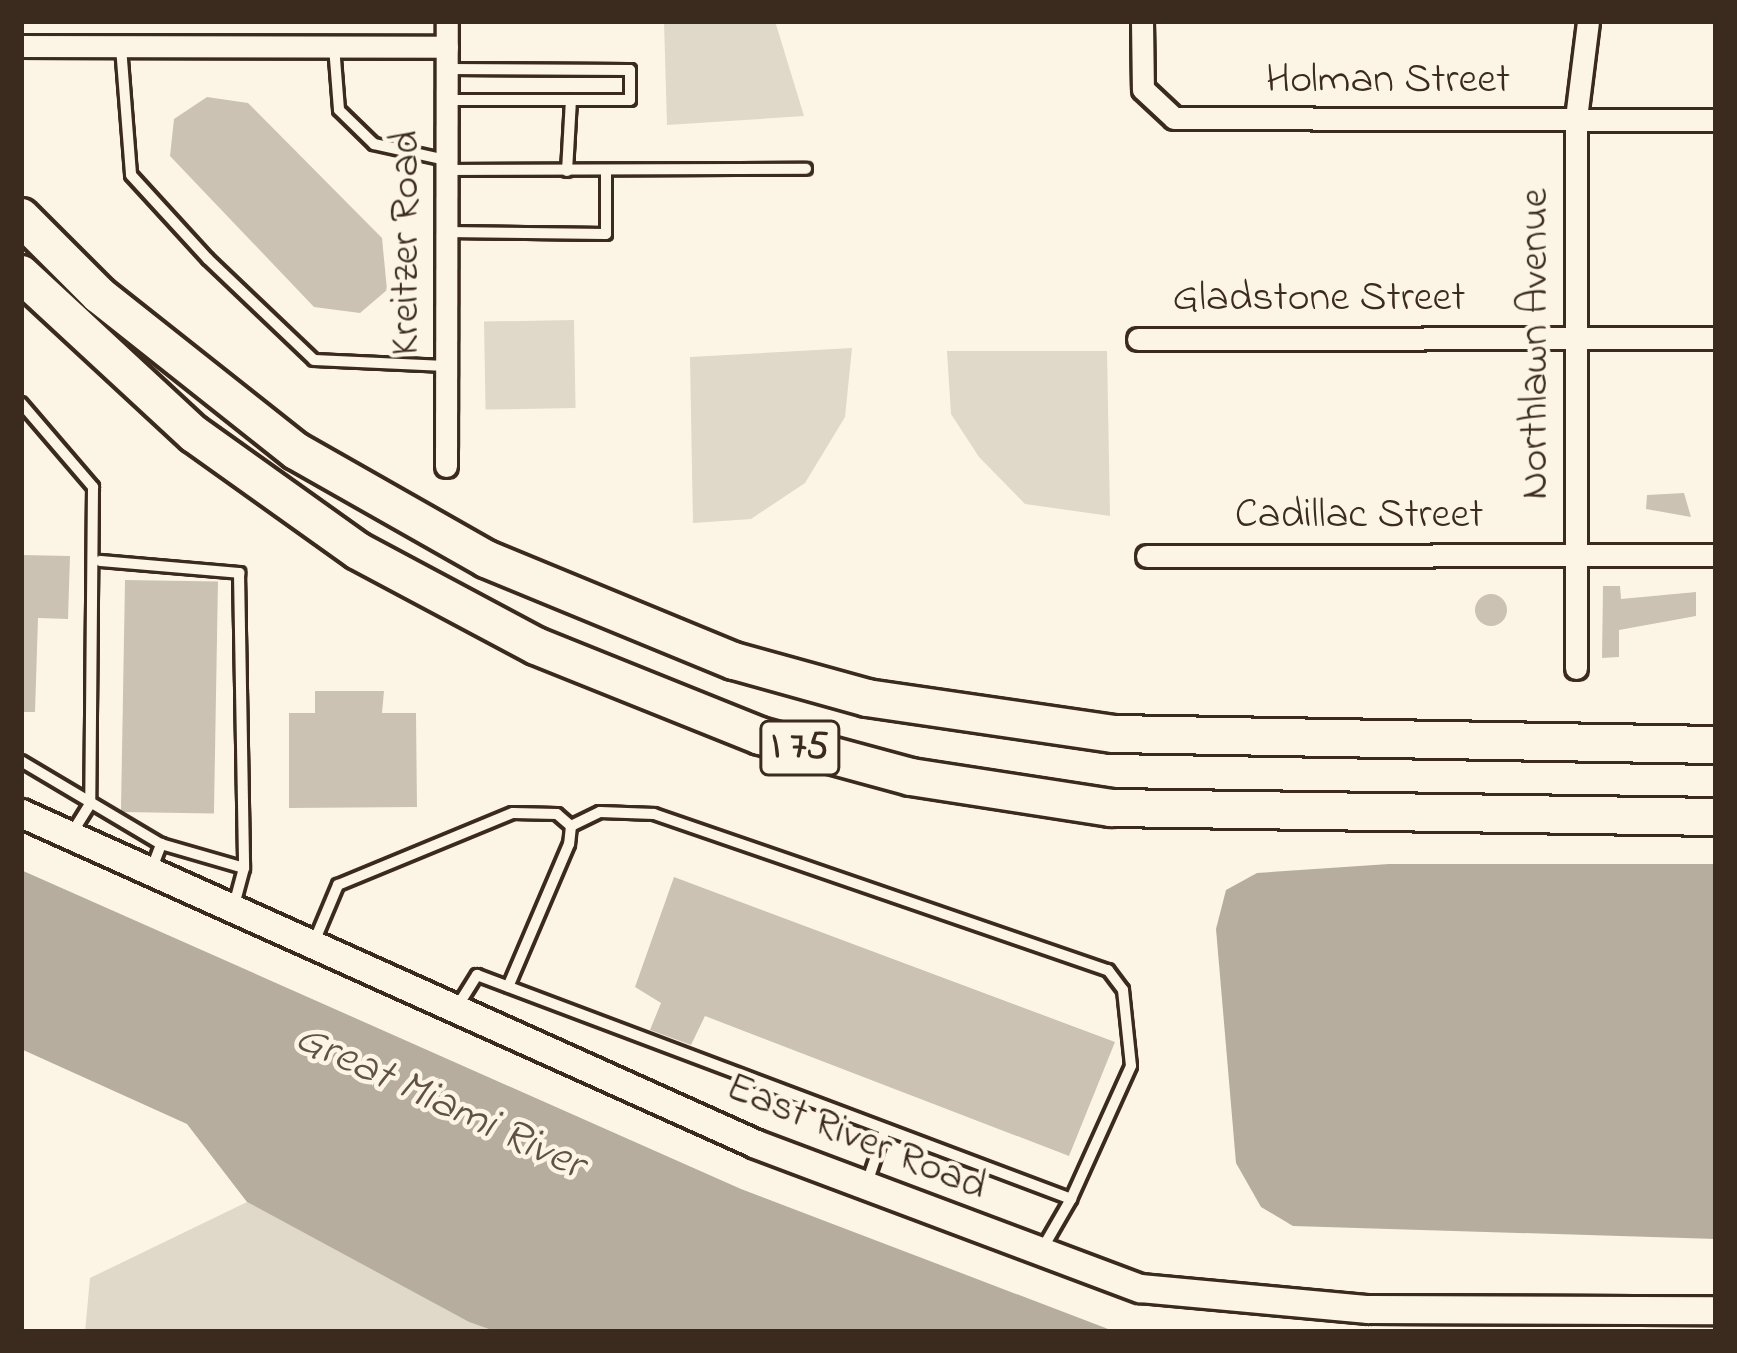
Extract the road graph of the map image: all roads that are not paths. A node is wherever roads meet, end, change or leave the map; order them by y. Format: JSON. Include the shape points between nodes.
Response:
{"nodes":[{"id":1,"x":447,"y":21,"type":"edge"},
{"id":2,"x":1142,"y":21,"type":"edge"},
{"id":3,"x":1588,"y":21,"type":"edge"},
{"id":4,"x":21,"y":46,"type":"edge"},
{"id":5,"x":121,"y":46,"type":"junction"},
{"id":6,"x":334,"y":46,"type":"junction"},
{"id":7,"x":447,"y":58,"type":"junction"},
{"id":8,"x":447,"y":100,"type":"junction"},
{"id":9,"x":571,"y":100,"type":"junction"},
{"id":10,"x":1576,"y":118,"type":"junction"},
{"id":11,"x":1716,"y":120,"type":"edge"},
{"id":12,"x":446,"y":165,"type":"junction"},
{"id":13,"x":806,"y":170,"type":"dead end"},
{"id":14,"x":567,"y":171,"type":"junction"},
{"id":15,"x":606,"y":171,"type":"junction"},
{"id":16,"x":21,"y":217,"type":"edge"},
{"id":17,"x":446,"y":232,"type":"junction"},
{"id":18,"x":21,"y":274,"type":"edge"},
{"id":19,"x":1575,"y":338,"type":"junction"},
{"id":20,"x":1716,"y":338,"type":"edge"},
{"id":21,"x":1138,"y":339,"type":"dead end"},
{"id":22,"x":446,"y":366,"type":"junction"},
{"id":23,"x":21,"y":403,"type":"edge"},
{"id":24,"x":446,"y":466,"type":"dead end"},
{"id":25,"x":1575,"y":554,"type":"junction"},
{"id":26,"x":1716,"y":555,"type":"edge"},
{"id":27,"x":1147,"y":556,"type":"dead end"},
{"id":28,"x":100,"y":561,"type":"junction"},
{"id":29,"x":1576,"y":668,"type":"dead end"},
{"id":30,"x":1716,"y":745,"type":"edge"},
{"id":31,"x":21,"y":761,"type":"edge"},
{"id":32,"x":90,"y":804,"type":"junction"},
{"id":33,"x":21,"y":813,"type":"edge"},
{"id":34,"x":1716,"y":817,"type":"edge"},
{"id":35,"x":572,"y":826,"type":"junction"},
{"id":36,"x":71,"y":835,"type":"junction"},
{"id":37,"x":161,"y":844,"type":"junction"},
{"id":38,"x":244,"y":868,"type":"junction"},
{"id":39,"x":152,"y":872,"type":"junction"},
{"id":40,"x":233,"y":909,"type":"junction"},
{"id":41,"x":313,"y":946,"type":"junction"},
{"id":42,"x":508,"y":987,"type":"junction"},
{"id":43,"x":455,"y":1010,"type":"junction"},
{"id":44,"x":885,"y":1130,"type":"junction"},
{"id":45,"x":865,"y":1189,"type":"junction"},
{"id":46,"x":1071,"y":1199,"type":"junction"},
{"id":47,"x":1038,"y":1254,"type":"junction"},
{"id":48,"x":1716,"y":1310,"type":"edge"}],
"edges":[{"from":1,"to":7,"type":"street","name":"Kreitzer Road"},
{"from":2,"to":10,"type":"street","name":"Holman Street","via":[[1142,89],[1174,118]]},
{"from":3,"to":10,"type":"street","name":"Northlawn Avenue"},
{"from":4,"to":5,"type":"street"},
{"from":5,"to":6,"type":"street"},
{"from":5,"to":22,"type":"lane","via":[[130,175],[208,259],[314,360]]},
{"from":6,"to":7,"type":"street"},
{"from":6,"to":12,"type":"lane","via":[[339,110],[374,144]]},
{"from":7,"to":8,"type":"street","name":"Kreitzer Road"},
{"from":7,"to":9,"type":"lane","via":[[630,70],[630,100]]},
{"from":8,"to":9,"type":"lane"},
{"from":8,"to":12,"type":"street","name":"Kreitzer Road"},
{"from":9,"to":14,"type":"lane"},
{"from":10,"to":11,"type":"street","name":"Holman Street"},
{"from":10,"to":19,"type":"street","name":"Northlawn Avenue"},
{"from":12,"to":14,"type":"lane"},
{"from":12,"to":17,"type":"street","name":"Kreitzer Road"},
{"from":13,"to":15,"type":"lane"},
{"from":14,"to":15,"type":"lane"},
{"from":15,"to":17,"type":"lane","via":[[606,235]]},
{"from":16,"to":30,"type":"highway","number":"I 75","via":[[99,295],[296,451],[486,559],[734,661],[867,698],[1114,734]]},
{"from":17,"to":22,"type":"street","name":"Kreitzer Road"},
{"from":18,"to":34,"type":"highway","number":"I 75","via":[[194,434],[358,550],[536,646],[760,736],[911,777],[1111,808]]},
{"from":19,"to":20,"type":"street","name":"Gladstone Street"},
{"from":19,"to":21,"type":"street","name":"Gladstone Street"},
{"from":19,"to":25,"type":"street","name":"Northlawn Avenue"},
{"from":22,"to":24,"type":"street","name":"Kreitzer Road"},
{"from":23,"to":28,"type":"lane","via":[[93,487]]},
{"from":25,"to":26,"type":"street","name":"Cadillac Street"},
{"from":25,"to":27,"type":"street","name":"Cadillac Street"},
{"from":25,"to":29,"type":"street","name":"Northlawn Avenue"},
{"from":28,"to":32,"type":"lane"},
{"from":28,"to":38,"type":"lane","via":[[239,573]]},
{"from":31,"to":32,"type":"lane","via":[[67,779]]},
{"from":32,"to":36,"type":"lane"},
{"from":32,"to":37,"type":"lane"},
{"from":33,"to":36,"type":"street","name":"East River Road"},
{"from":35,"to":41,"type":"lane","via":[[557,814],[513,813],[338,885]]},
{"from":35,"to":42,"type":"lane"},
{"from":35,"to":46,"type":"lane","via":[[600,812],[654,814],[1108,970],[1123,990],[1131,1066]]},
{"from":36,"to":39,"type":"street","name":"East River Road"},
{"from":37,"to":38,"type":"lane"},
{"from":37,"to":39,"type":"lane"},
{"from":38,"to":40,"type":"lane"},
{"from":39,"to":40,"type":"street","name":"East River Road"},
{"from":40,"to":41,"type":"street","name":"East River Road"},
{"from":41,"to":43,"type":"street","name":"East River Road"},
{"from":42,"to":43,"type":"lane","via":[[477,975]]},
{"from":42,"to":44,"type":"lane"},
{"from":43,"to":45,"type":"street","name":"East River Road"},
{"from":44,"to":45,"type":"lane"},
{"from":44,"to":46,"type":"lane"},
{"from":45,"to":47,"type":"street","name":"East River Road"},
{"from":46,"to":47,"type":"lane"},
{"from":47,"to":48,"type":"street","name":"East River Road","via":[[1219,1301]]}]}
